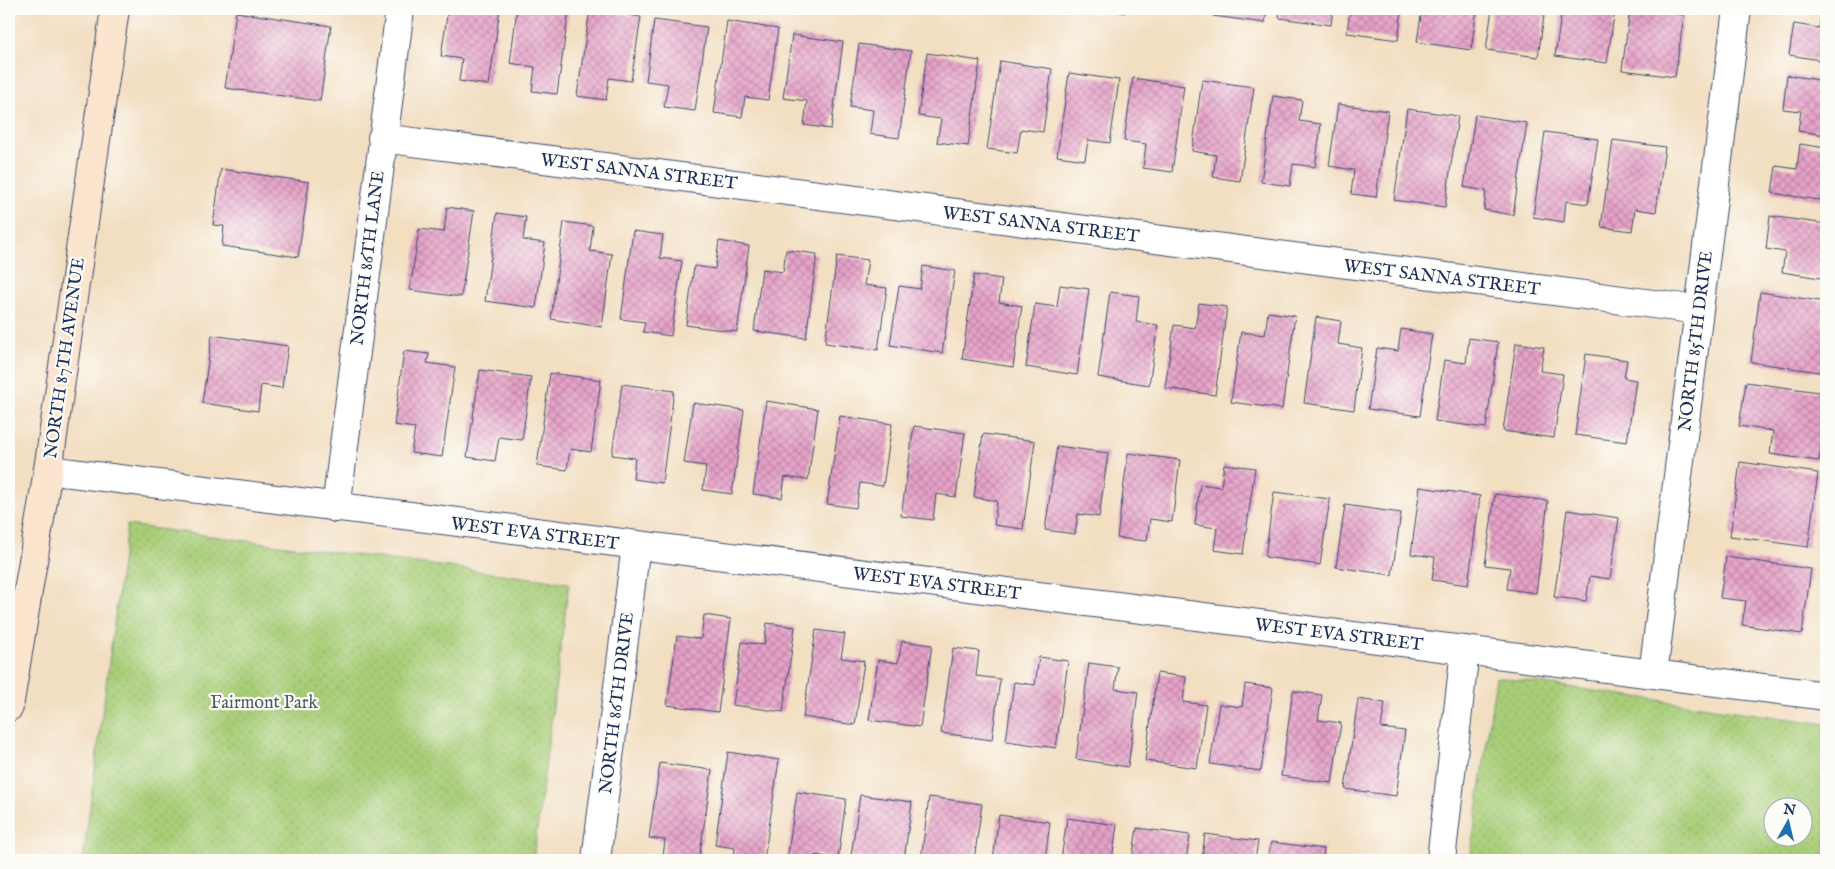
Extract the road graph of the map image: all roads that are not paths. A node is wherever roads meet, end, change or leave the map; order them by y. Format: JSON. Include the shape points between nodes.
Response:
{"nodes":[{"id":1,"x":115,"y":9,"type":"edge"},
{"id":2,"x":400,"y":9,"type":"edge"},
{"id":3,"x":1737,"y":9,"type":"edge"},
{"id":4,"x":382,"y":138,"type":"junction"},
{"id":5,"x":1699,"y":310,"type":"junction"},
{"id":6,"x":48,"y":470,"type":"junction"},
{"id":7,"x":336,"y":508,"type":"junction"},
{"id":8,"x":636,"y":545,"type":"junction"},
{"id":9,"x":1465,"y":650,"type":"junction"},
{"id":10,"x":1653,"y":674,"type":"junction"},
{"id":11,"x":1826,"y":696,"type":"edge"},
{"id":12,"x":9,"y":707,"type":"edge"},
{"id":13,"x":596,"y":860,"type":"edge"},
{"id":14,"x":1441,"y":860,"type":"edge"}],
"edges":[{"from":1,"to":6,"type":"street","name":"NORTH 87TH AVENUE"},
{"from":2,"to":4,"type":"street","name":"NORTH 86TH LANE"},
{"from":3,"to":5,"type":"street","name":"NORTH 85TH DRIVE"},
{"from":4,"to":5,"type":"street","name":"WEST SANNA STREET"},
{"from":4,"to":7,"type":"street","name":"NORTH 86TH LANE"},
{"from":5,"to":10,"type":"street","name":"NORTH 85TH DRIVE"},
{"from":6,"to":7,"type":"street","name":"WEST EVA STREET"},
{"from":6,"to":12,"type":"street","name":"NORTH 87TH AVENUE"},
{"from":7,"to":8,"type":"street","name":"WEST EVA STREET"},
{"from":8,"to":9,"type":"street","name":"WEST EVA STREET"},
{"from":8,"to":13,"type":"street","name":"NORTH 86TH DRIVE"},
{"from":9,"to":10,"type":"street","name":"WEST EVA STREET"},
{"from":9,"to":14,"type":"street"},
{"from":10,"to":11,"type":"street","name":"WEST EVA STREET"}]}
